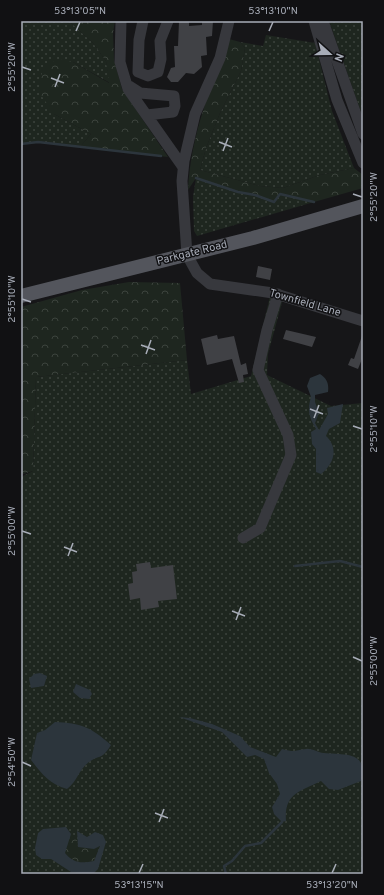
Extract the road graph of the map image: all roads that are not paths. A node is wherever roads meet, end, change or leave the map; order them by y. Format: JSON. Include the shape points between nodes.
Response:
{"nodes":[{"id":1,"x":121,"y":21,"type":"edge"},
{"id":2,"x":143,"y":21,"type":"edge"},
{"id":3,"x":168,"y":21,"type":"edge"},
{"id":4,"x":314,"y":21,"type":"edge"},
{"id":5,"x":323,"y":21,"type":"edge"},
{"id":6,"x":229,"y":23,"type":"edge"},
{"id":7,"x":127,"y":85,"type":"junction"},
{"id":8,"x":147,"y":116,"type":"junction"},
{"id":9,"x":363,"y":134,"type":"edge"},
{"id":10,"x":363,"y":163,"type":"edge"},
{"id":11,"x":183,"y":167,"type":"junction"},
{"id":12,"x":363,"y":206,"type":"edge"},
{"id":13,"x":187,"y":255,"type":"junction"},
{"id":14,"x":278,"y":294,"type":"junction"},
{"id":15,"x":21,"y":296,"type":"edge"},
{"id":16,"x":363,"y":321,"type":"edge"},
{"id":17,"x":243,"y":538,"type":"dead end"}],
"edges":[{"from":1,"to":7,"type":"street","via":[[120,62]]},
{"from":2,"to":3,"type":"street","via":[[139,40],[138,72],[148,76],[158,72],[160,41]]},
{"from":4,"to":10,"type":"street","via":[[337,100]]},
{"from":5,"to":9,"type":"street"},
{"from":6,"to":11,"type":"street","name":"Townfield Lane","via":[[220,58],[195,114]]},
{"from":7,"to":8,"type":"street"},
{"from":7,"to":8,"type":"street","via":[[140,93],[174,96],[173,112]]},
{"from":8,"to":11,"type":"street"},
{"from":11,"to":13,"type":"street","name":"Townfield Lane"},
{"from":12,"to":13,"type":"main road","name":"Parkgate Road"},
{"from":13,"to":14,"type":"street","name":"Townfield Lane","via":[[197,273],[210,284]]},
{"from":13,"to":15,"type":"main road","name":"Parkgate Road"},
{"from":14,"to":16,"type":"street","name":"Townfield Lane"},
{"from":14,"to":17,"type":"street","via":[[258,370],[288,435],[291,455],[260,528]]}]}
